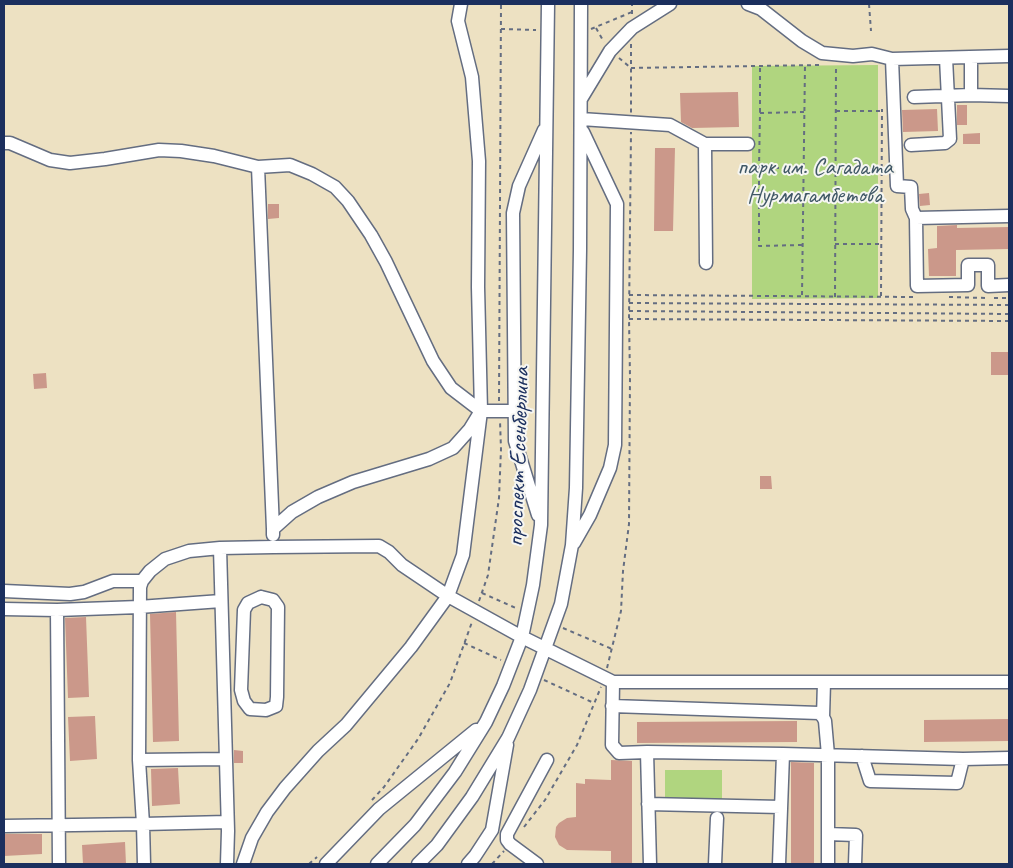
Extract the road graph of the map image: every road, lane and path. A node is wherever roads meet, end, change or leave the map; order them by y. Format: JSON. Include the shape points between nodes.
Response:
{"nodes":[{"id":1,"x":461,"y":4,"type":"edge"},
{"id":2,"x":501,"y":4,"type":"edge"},
{"id":3,"x":548,"y":4,"type":"edge"},
{"id":4,"x":581,"y":4,"type":"edge"},
{"id":5,"x":632,"y":4,"type":"edge"},
{"id":6,"x":670,"y":4,"type":"edge"},
{"id":7,"x":748,"y":4,"type":"edge"},
{"id":8,"x":869,"y":4,"type":"edge"},
{"id":9,"x":632,"y":12,"type":"junction"},
{"id":10,"x":632,"y":28,"type":"junction"},
{"id":11,"x":501,"y":29,"type":"junction"},
{"id":12,"x":548,"y":30,"type":"junction"},
{"id":13,"x":581,"y":30,"type":"junction"},
{"id":14,"x":870,"y":31,"type":"dead end"},
{"id":15,"x":1009,"y":56,"type":"edge"},
{"id":16,"x":946,"y":58,"type":"junction"},
{"id":17,"x":970,"y":58,"type":"junction"},
{"id":18,"x":892,"y":59,"type":"junction"},
{"id":19,"x":805,"y":65,"type":"junction"},
{"id":20,"x":828,"y":65,"type":"dead end"},
{"id":21,"x":836,"y":65,"type":"dead end"},
{"id":22,"x":760,"y":66,"type":"junction"},
{"id":23,"x":948,"y":95,"type":"junction"},
{"id":24,"x":971,"y":95,"type":"junction"},
{"id":25,"x":1009,"y":96,"type":"edge"},
{"id":26,"x":914,"y":97,"type":"dead end"},
{"id":27,"x":581,"y":99,"type":"junction"},
{"id":28,"x":882,"y":102,"type":"dead end"},
{"id":29,"x":836,"y":111,"type":"junction"},
{"id":30,"x":882,"y":111,"type":"junction"},
{"id":31,"x":804,"y":112,"type":"junction"},
{"id":32,"x":760,"y":113,"type":"junction"},
{"id":33,"x":581,"y":123,"type":"junction"},
{"id":34,"x":546,"y":125,"type":"junction"},
{"id":35,"x":4,"y":143,"type":"edge"},
{"id":36,"x":705,"y":144,"type":"junction"},
{"id":37,"x":748,"y":144,"type":"dead end"},
{"id":38,"x":911,"y":145,"type":"dead end"},
{"id":39,"x":258,"y":167,"type":"junction"},
{"id":40,"x":759,"y":168,"type":"junction"},
{"id":41,"x":803,"y":168,"type":"junction"},
{"id":42,"x":836,"y":169,"type":"junction"},
{"id":43,"x":881,"y":170,"type":"junction"},
{"id":44,"x":1009,"y":216,"type":"edge"},
{"id":45,"x":916,"y":218,"type":"junction"},
{"id":46,"x":835,"y":244,"type":"junction"},
{"id":47,"x":880,"y":244,"type":"junction"},
{"id":48,"x":802,"y":245,"type":"junction"},
{"id":49,"x":706,"y":263,"type":"dead end"},
{"id":50,"x":1009,"y":285,"type":"edge"},
{"id":51,"x":629,"y":295,"type":"dead end"},
{"id":52,"x":802,"y":296,"type":"junction"},
{"id":53,"x":834,"y":296,"type":"junction"},
{"id":54,"x":881,"y":297,"type":"junction"},
{"id":55,"x":921,"y":297,"type":"dead end"},
{"id":56,"x":940,"y":297,"type":"dead end"},
{"id":57,"x":1009,"y":298,"type":"edge"},
{"id":58,"x":629,"y":303,"type":"dead end"},
{"id":59,"x":1009,"y":305,"type":"edge"},
{"id":60,"x":616,"y":312,"type":"junction"},
{"id":61,"x":1009,"y":314,"type":"edge"},
{"id":62,"x":629,"y":318,"type":"dead end"},
{"id":63,"x":1009,"y":321,"type":"edge"},
{"id":64,"x":481,"y":411,"type":"junction"},
{"id":65,"x":499,"y":411,"type":"junction"},
{"id":66,"x":515,"y":411,"type":"junction"},
{"id":67,"x":541,"y":525,"type":"junction"},
{"id":68,"x":274,"y":529,"type":"junction"},
{"id":69,"x":572,"y":545,"type":"junction"},
{"id":70,"x":274,"y":547,"type":"junction"},
{"id":71,"x":220,"y":548,"type":"junction"},
{"id":72,"x":142,"y":581,"type":"junction"},
{"id":73,"x":4,"y":591,"type":"edge"},
{"id":74,"x":482,"y":594,"type":"junction"},
{"id":75,"x":448,"y":596,"type":"junction"},
{"id":76,"x":220,"y":601,"type":"junction"},
{"id":77,"x":139,"y":607,"type":"junction"},
{"id":78,"x":4,"y":609,"type":"edge"},
{"id":79,"x":57,"y":610,"type":"junction"},
{"id":80,"x":476,"y":611,"type":"junction"},
{"id":81,"x":527,"y":613,"type":"junction"},
{"id":82,"x":554,"y":624,"type":"junction"},
{"id":83,"x":522,"y":637,"type":"junction"},
{"id":84,"x":464,"y":643,"type":"junction"},
{"id":85,"x":546,"y":648,"type":"junction"},
{"id":86,"x":612,"y":649,"type":"dead end"},
{"id":87,"x":511,"y":665,"type":"junction"},
{"id":88,"x":535,"y":676,"type":"junction"},
{"id":89,"x":613,"y":682,"type":"junction"},
{"id":90,"x":824,"y":682,"type":"junction"},
{"id":91,"x":1009,"y":682,"type":"edge"},
{"id":92,"x":241,"y":690,"type":"junction"},
{"id":93,"x":224,"y":692,"type":"junction"},
{"id":94,"x":594,"y":703,"type":"dead end"},
{"id":95,"x":612,"y":706,"type":"junction"},
{"id":96,"x":823,"y":717,"type":"junction"},
{"id":97,"x":486,"y":722,"type":"junction"},
{"id":98,"x":508,"y":738,"type":"junction"},
{"id":99,"x":648,"y":752,"type":"junction"},
{"id":100,"x":783,"y":754,"type":"junction"},
{"id":101,"x":828,"y":754,"type":"junction"},
{"id":102,"x":862,"y":756,"type":"junction"},
{"id":103,"x":963,"y":758,"type":"junction"},
{"id":104,"x":1009,"y":758,"type":"edge"},
{"id":105,"x":225,"y":759,"type":"junction"},
{"id":106,"x":139,"y":760,"type":"junction"},
{"id":107,"x":547,"y":760,"type":"dead end"},
{"id":108,"x":371,"y":800,"type":"dead end"},
{"id":109,"x":648,"y":804,"type":"junction"},
{"id":110,"x":781,"y":807,"type":"junction"},
{"id":111,"x":716,"y":818,"type":"dead end"},
{"id":112,"x":227,"y":822,"type":"junction"},
{"id":113,"x":143,"y":824,"type":"junction"},
{"id":114,"x":59,"y":825,"type":"junction"},
{"id":115,"x":4,"y":826,"type":"edge"},
{"id":116,"x":492,"y":830,"type":"junction"},
{"id":117,"x":828,"y":834,"type":"junction"},
{"id":118,"x":507,"y":840,"type":"junction"},
{"id":119,"x":324,"y":858,"type":"edge"},
{"id":120,"x":59,"y":864,"type":"edge"},
{"id":121,"x":144,"y":864,"type":"edge"},
{"id":122,"x":227,"y":864,"type":"edge"},
{"id":123,"x":243,"y":864,"type":"edge"},
{"id":124,"x":309,"y":864,"type":"edge"},
{"id":125,"x":376,"y":864,"type":"edge"},
{"id":126,"x":418,"y":864,"type":"edge"},
{"id":127,"x":468,"y":864,"type":"edge"},
{"id":128,"x":537,"y":864,"type":"edge"},
{"id":129,"x":650,"y":864,"type":"edge"},
{"id":130,"x":715,"y":864,"type":"edge"},
{"id":131,"x":779,"y":864,"type":"edge"},
{"id":132,"x":828,"y":864,"type":"edge"},
{"id":133,"x":855,"y":864,"type":"edge"}],
"edges":[{"from":1,"to":64,"type":"street","via":[[458,21],[472,77],[479,161]]},
{"from":2,"to":11,"type":"path"},
{"from":3,"to":12,"type":"street","name":"проспект Есенберлина"},
{"from":4,"to":13,"type":"street"},
{"from":5,"to":9,"type":"path"},
{"from":6,"to":10,"type":"street"},
{"from":7,"to":18,"type":"street","via":[[822,53],[872,54]]},
{"from":8,"to":14,"type":"path"},
{"from":9,"to":10,"type":"path"},
{"from":9,"to":13,"type":"path","via":[[592,29]]},
{"from":10,"to":22,"type":"path","via":[[631,68]]},
{"from":10,"to":27,"type":"street","via":[[610,51]]},
{"from":11,"to":12,"type":"path"},
{"from":11,"to":65,"type":"path"},
{"from":12,"to":34,"type":"street","name":"проспект Есенберлина"},
{"from":13,"to":27,"type":"street"},
{"from":15,"to":17,"type":"street"},
{"from":16,"to":17,"type":"street"},
{"from":16,"to":18,"type":"street"},
{"from":16,"to":23,"type":"street"},
{"from":17,"to":24,"type":"street"},
{"from":18,"to":45,"type":"street","via":[[897,186],[911,187],[912,209]]},
{"from":19,"to":20,"type":"path"},
{"from":19,"to":22,"type":"path"},
{"from":19,"to":31,"type":"path"},
{"from":21,"to":29,"type":"path"},
{"from":22,"to":32,"type":"path"},
{"from":23,"to":24,"type":"street"},
{"from":23,"to":26,"type":"street"},
{"from":23,"to":38,"type":"street","via":[[950,138],[945,143]]},
{"from":24,"to":25,"type":"street"},
{"from":27,"to":33,"type":"street"},
{"from":28,"to":30,"type":"path"},
{"from":29,"to":30,"type":"path"},
{"from":29,"to":42,"type":"path"},
{"from":30,"to":43,"type":"path"},
{"from":31,"to":32,"type":"path"},
{"from":31,"to":41,"type":"path"},
{"from":32,"to":40,"type":"path"},
{"from":33,"to":36,"type":"street","via":[[670,125]]},
{"from":33,"to":60,"type":"street","via":[[617,204]]},
{"from":33,"to":69,"type":"street","via":[[576,478]]},
{"from":34,"to":66,"type":"street","via":[[519,186],[513,213]]},
{"from":34,"to":67,"type":"street","name":"проспект Есенберлина"},
{"from":35,"to":39,"type":"street","via":[[50,160],[70,163],[159,150],[214,156]]},
{"from":36,"to":37,"type":"street"},
{"from":36,"to":49,"type":"street"},
{"from":39,"to":64,"type":"street","via":[[290,165],[335,187],[348,201],[386,262],[433,361],[451,388]]},
{"from":39,"to":68,"type":"street"},
{"from":40,"to":41,"type":"path"},
{"from":40,"to":48,"type":"path","via":[[759,246]]},
{"from":41,"to":48,"type":"path"},
{"from":42,"to":43,"type":"path"},
{"from":42,"to":46,"type":"path"},
{"from":43,"to":47,"type":"path"},
{"from":44,"to":45,"type":"street"},
{"from":45,"to":50,"type":"street","via":[[917,286],[968,285],[968,265],[988,264],[988,286]]},
{"from":46,"to":47,"type":"path"},
{"from":46,"to":53,"type":"path"},
{"from":47,"to":54,"type":"path"},
{"from":48,"to":52,"type":"path"},
{"from":51,"to":52,"type":"path"},
{"from":52,"to":53,"type":"path"},
{"from":53,"to":54,"type":"path"},
{"from":54,"to":55,"type":"path"},
{"from":56,"to":57,"type":"path"},
{"from":58,"to":59,"type":"path"},
{"from":60,"to":61,"type":"path"},
{"from":60,"to":69,"type":"street","via":[[615,445],[610,468],[594,507]]},
{"from":62,"to":63,"type":"path"},
{"from":64,"to":65,"type":"street"},
{"from":64,"to":68,"type":"street","via":[[453,448],[318,497],[292,512]]},
{"from":64,"to":75,"type":"street","via":[[463,555]]},
{"from":65,"to":66,"type":"street"},
{"from":65,"to":74,"type":"path","via":[[499,498],[488,575]]},
{"from":66,"to":67,"type":"street","via":[[515,441]]},
{"from":67,"to":81,"type":"street","name":"проспект Есенберлина"},
{"from":68,"to":70,"type":"street"},
{"from":69,"to":82,"type":"street"},
{"from":70,"to":71,"type":"street"},
{"from":70,"to":75,"type":"street","via":[[379,546]]},
{"from":71,"to":72,"type":"street","via":[[189,551],[165,559]]},
{"from":71,"to":76,"type":"street"},
{"from":72,"to":73,"type":"street","via":[[113,581],[70,594]]},
{"from":72,"to":77,"type":"street"},
{"from":74,"to":80,"type":"path"},
{"from":74,"to":81,"type":"path"},
{"from":75,"to":80,"type":"street"},
{"from":75,"to":123,"type":"street","via":[[411,647],[346,724],[285,788],[252,838]]},
{"from":76,"to":77,"type":"street"},
{"from":76,"to":93,"type":"street"},
{"from":77,"to":79,"type":"street"},
{"from":77,"to":106,"type":"street"},
{"from":78,"to":79,"type":"street"},
{"from":79,"to":114,"type":"street"},
{"from":80,"to":83,"type":"street"},
{"from":80,"to":84,"type":"path"},
{"from":81,"to":83,"type":"street","name":"проспект Есенберлина"},
{"from":82,"to":85,"type":"street"},
{"from":82,"to":86,"type":"path"},
{"from":83,"to":85,"type":"street"},
{"from":83,"to":87,"type":"street","name":"проспект Есенберлина"},
{"from":84,"to":87,"type":"path"},
{"from":84,"to":108,"type":"path","via":[[450,683],[418,739]]},
{"from":85,"to":88,"type":"street"},
{"from":85,"to":89,"type":"street"},
{"from":87,"to":97,"type":"street","name":"проспект Есенберлина"},
{"from":88,"to":94,"type":"path"},
{"from":88,"to":98,"type":"street"},
{"from":89,"to":90,"type":"street"},
{"from":89,"to":95,"type":"street"},
{"from":90,"to":91,"type":"street"},
{"from":90,"to":96,"type":"street"},
{"from":92,"to":92,"type":"street","via":[[244,610],[248,603],[261,597],[273,600],[278,607],[276,706],[266,710],[250,709]]},
{"from":92,"to":93,"type":"street"},
{"from":93,"to":105,"type":"street"},
{"from":95,"to":96,"type":"street","via":[[819,713]]},
{"from":95,"to":99,"type":"street","via":[[612,745],[615,750],[619,753]]},
{"from":96,"to":101,"type":"street"},
{"from":97,"to":119,"type":"street"},
{"from":97,"to":125,"type":"street","name":"проспект Есенберлина","via":[[455,772],[415,825]]},
{"from":98,"to":116,"type":"street"},
{"from":98,"to":126,"type":"street","via":[[472,797],[437,845]]},
{"from":99,"to":100,"type":"street"},
{"from":99,"to":109,"type":"street"},
{"from":100,"to":101,"type":"street"},
{"from":100,"to":110,"type":"street"},
{"from":101,"to":102,"type":"street"},
{"from":101,"to":117,"type":"street"},
{"from":102,"to":103,"type":"street"},
{"from":102,"to":103,"type":"street","via":[[870,781],[957,783]]},
{"from":103,"to":104,"type":"street"},
{"from":105,"to":106,"type":"street"},
{"from":105,"to":112,"type":"street"},
{"from":106,"to":113,"type":"street"},
{"from":107,"to":118,"type":"street","via":[[506,834]]},
{"from":109,"to":110,"type":"street"},
{"from":109,"to":129,"type":"street"},
{"from":110,"to":131,"type":"street"},
{"from":111,"to":130,"type":"street"},
{"from":112,"to":113,"type":"street"},
{"from":112,"to":122,"type":"street"},
{"from":113,"to":114,"type":"street"},
{"from":113,"to":121,"type":"street"},
{"from":114,"to":115,"type":"street"},
{"from":114,"to":120,"type":"street"},
{"from":116,"to":118,"type":"street"},
{"from":116,"to":127,"type":"street"},
{"from":117,"to":132,"type":"street"},
{"from":117,"to":133,"type":"street","via":[[856,835]]},
{"from":118,"to":128,"type":"street"},
{"from":119,"to":124,"type":"path"}]}
